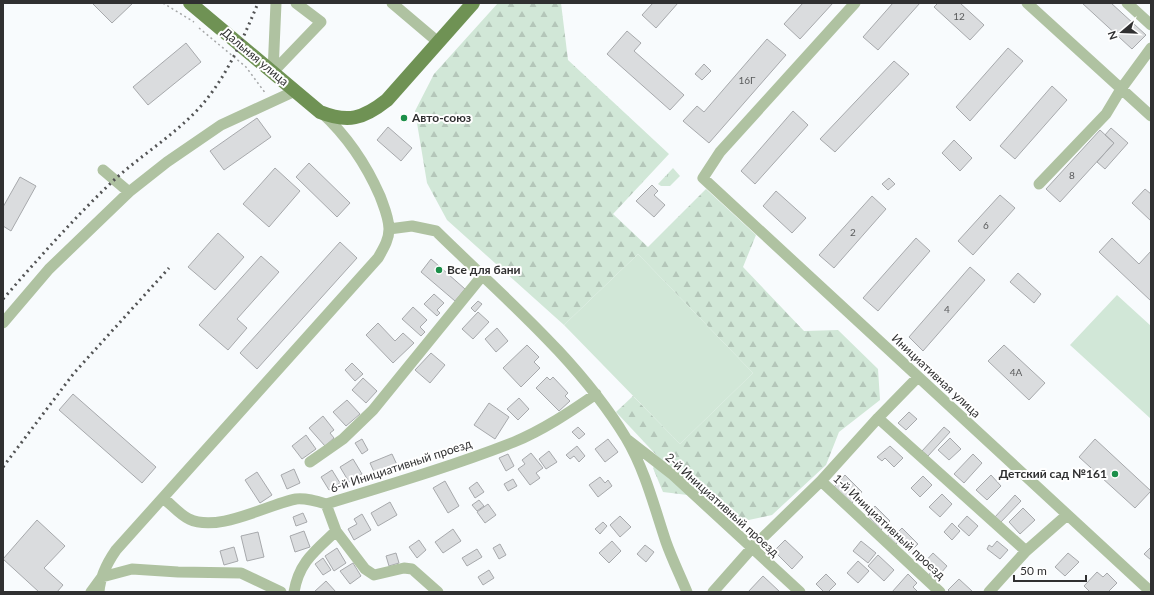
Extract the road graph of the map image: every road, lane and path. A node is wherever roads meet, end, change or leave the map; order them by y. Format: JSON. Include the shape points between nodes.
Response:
{"nodes":[{"id":1,"x":163,"y":3,"type":"edge"},
{"id":2,"x":190,"y":3,"type":"edge"},
{"id":3,"x":276,"y":3,"type":"edge"},
{"id":4,"x":296,"y":3,"type":"edge"},
{"id":5,"x":392,"y":3,"type":"edge"},
{"id":6,"x":473,"y":3,"type":"edge"},
{"id":7,"x":855,"y":3,"type":"edge"},
{"id":8,"x":1027,"y":3,"type":"edge"},
{"id":9,"x":1127,"y":3,"type":"edge"},
{"id":10,"x":1151,"y":25,"type":"edge"},
{"id":11,"x":438,"y":42,"type":"junction"},
{"id":12,"x":1151,"y":48,"type":"edge"},
{"id":13,"x":273,"y":72,"type":"junction"},
{"id":14,"x":1121,"y":89,"type":"junction"},
{"id":15,"x":295,"y":91,"type":"junction"},
{"id":16,"x":272,"y":101,"type":"junction"},
{"id":17,"x":320,"y":112,"type":"junction"},
{"id":18,"x":1151,"y":116,"type":"edge"},
{"id":19,"x":103,"y":170,"type":"dead end"},
{"id":20,"x":1039,"y":184,"type":"dead end"},
{"id":21,"x":129,"y":192,"type":"junction"},
{"id":22,"x":389,"y":229,"type":"junction"},
{"id":23,"x":482,"y":276,"type":"junction"},
{"id":24,"x":3,"y":323,"type":"edge"},
{"id":25,"x":918,"y":377,"type":"junction"},
{"id":26,"x":596,"y":394,"type":"junction"},
{"id":27,"x":878,"y":418,"type":"junction"},
{"id":28,"x":626,"y":438,"type":"junction"},
{"id":29,"x":310,"y":462,"type":"dead end"},
{"id":30,"x":821,"y":481,"type":"junction"},
{"id":31,"x":163,"y":498,"type":"junction"},
{"id":32,"x":326,"y":504,"type":"junction"},
{"id":33,"x":1067,"y":515,"type":"junction"},
{"id":34,"x":336,"y":531,"type":"junction"},
{"id":35,"x":751,"y":549,"type":"junction"},
{"id":36,"x":1026,"y":551,"type":"junction"},
{"id":37,"x":102,"y":577,"type":"junction"},
{"id":38,"x":91,"y":592,"type":"edge"},
{"id":39,"x":99,"y":592,"type":"edge"},
{"id":40,"x":281,"y":592,"type":"edge"},
{"id":41,"x":294,"y":592,"type":"edge"},
{"id":42,"x":438,"y":592,"type":"edge"},
{"id":43,"x":687,"y":592,"type":"edge"},
{"id":44,"x":713,"y":592,"type":"edge"},
{"id":45,"x":800,"y":592,"type":"edge"},
{"id":46,"x":940,"y":592,"type":"edge"},
{"id":47,"x":989,"y":592,"type":"edge"},
{"id":48,"x":1151,"y":592,"type":"edge"}],
"edges":[{"from":1,"to":16,"type":"path","via":[[194,23],[246,67]]},
{"from":2,"to":13,"type":"main road","name":"Дальняя улица"},
{"from":3,"to":13,"type":"street"},
{"from":4,"to":13,"type":"street","via":[[321,22]]},
{"from":5,"to":11,"type":"street"},
{"from":6,"to":11,"type":"main road"},
{"from":7,"to":25,"type":"street","name":"Инициативная улица","via":[[720,152],[703,178]]},
{"from":8,"to":14,"type":"street"},
{"from":9,"to":10,"type":"street"},
{"from":11,"to":17,"type":"main road","via":[[387,100],[372,112],[357,118],[345,119]]},
{"from":12,"to":14,"type":"street"},
{"from":13,"to":15,"type":"main road","name":"Дальняя улица"},
{"from":14,"to":18,"type":"street"},
{"from":14,"to":20,"type":"street","via":[[1106,114]]},
{"from":15,"to":16,"type":"street"},
{"from":15,"to":17,"type":"main road","name":"Дальняя улица"},
{"from":16,"to":21,"type":"street","via":[[221,125]]},
{"from":17,"to":22,"type":"street","via":[[340,130],[371,175],[386,212]]},
{"from":19,"to":21,"type":"street"},
{"from":21,"to":24,"type":"street","via":[[49,269]]},
{"from":22,"to":23,"type":"street","via":[[412,226],[436,231]]},
{"from":22,"to":31,"type":"street","via":[[386,243],[378,258]]},
{"from":23,"to":26,"type":"street","via":[[546,338]]},
{"from":23,"to":29,"type":"street","via":[[373,410],[343,439]]},
{"from":25,"to":27,"type":"street"},
{"from":25,"to":33,"type":"street","name":"Инициативная улица"},
{"from":26,"to":28,"type":"street"},
{"from":26,"to":32,"type":"street","name":"6-й Инициативный проезд","via":[[562,417],[515,441],[412,478]]},
{"from":27,"to":30,"type":"street"},
{"from":27,"to":36,"type":"street"},
{"from":28,"to":35,"type":"street","name":"2-й Инициативный проезд","via":[[673,475]]},
{"from":28,"to":43,"type":"street","via":[[645,474],[667,543]]},
{"from":30,"to":35,"type":"street"},
{"from":30,"to":46,"type":"street","name":"1-й Инициативный проезд"},
{"from":31,"to":32,"type":"street","name":"6-й Инициативный проезд","via":[[189,519],[204,523],[219,522],[297,499]]},
{"from":31,"to":37,"type":"street","via":[[116,550]]},
{"from":32,"to":34,"type":"street"},
{"from":33,"to":36,"type":"street"},
{"from":33,"to":48,"type":"street","name":"Инициативная улица"},
{"from":34,"to":41,"type":"street","via":[[305,560],[296,577]]},
{"from":34,"to":42,"type":"street","via":[[365,569],[374,575],[399,568],[412,569]]},
{"from":35,"to":44,"type":"street"},
{"from":35,"to":45,"type":"street","name":"2-й Инициативный проезд"},
{"from":36,"to":47,"type":"street"},
{"from":37,"to":38,"type":"street"},
{"from":37,"to":39,"type":"street"},
{"from":37,"to":40,"type":"street","via":[[132,569],[241,573]]}]}
